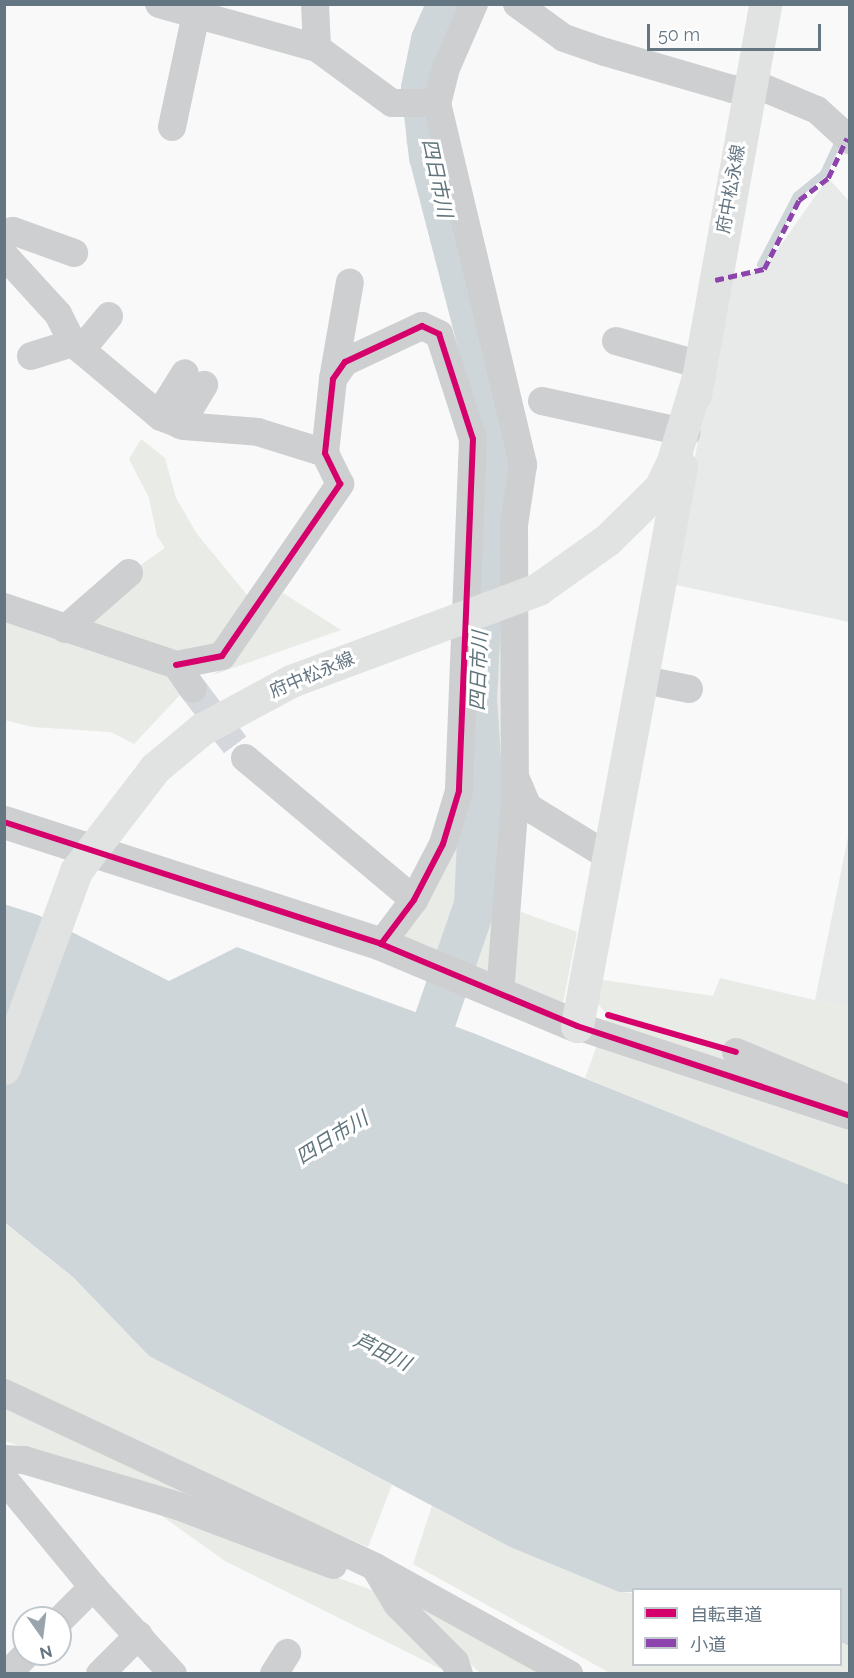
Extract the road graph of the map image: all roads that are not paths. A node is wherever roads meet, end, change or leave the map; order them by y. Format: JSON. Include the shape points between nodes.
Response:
{"nodes":[{"id":1,"x":159,"y":4,"type":"edge"},
{"id":2,"x":315,"y":4,"type":"edge"},
{"id":3,"x":474,"y":4,"type":"edge"},
{"id":4,"x":517,"y":4,"type":"edge"},
{"id":5,"x":765,"y":4,"type":"edge"},
{"id":6,"x":196,"y":14,"type":"junction"},
{"id":7,"x":317,"y":48,"type":"junction"},
{"id":8,"x":749,"y":88,"type":"junction"},
{"id":9,"x":437,"y":103,"type":"junction"},
{"id":10,"x":172,"y":127,"type":"dead end"},
{"id":11,"x":849,"y":138,"type":"edge"},
{"id":12,"x":4,"y":233,"type":"edge"},
{"id":13,"x":74,"y":253,"type":"dead end"},
{"id":14,"x":4,"y":255,"type":"edge"},
{"id":15,"x":350,"y":282,"type":"dead end"},
{"id":16,"x":109,"y":316,"type":"dead end"},
{"id":17,"x":616,"y":341,"type":"dead end"},
{"id":18,"x":77,"y":347,"type":"junction"},
{"id":19,"x":31,"y":356,"type":"dead end"},
{"id":20,"x":700,"y":370,"type":"junction"},
{"id":21,"x":194,"y":379,"type":"dead end"},
{"id":22,"x":333,"y":379,"type":"junction"},
{"id":23,"x":542,"y":401,"type":"dead end"},
{"id":24,"x":170,"y":420,"type":"junction"},
{"id":25,"x":685,"y":433,"type":"junction"},
{"id":26,"x":326,"y":453,"type":"junction"},
{"id":27,"x":129,"y":573,"type":"dead end"},
{"id":28,"x":508,"y":599,"type":"junction"},
{"id":29,"x":4,"y":607,"type":"edge"},
{"id":30,"x":65,"y":629,"type":"junction"},
{"id":31,"x":176,"y":665,"type":"junction"},
{"id":32,"x":640,"y":679,"type":"junction"},
{"id":33,"x":193,"y":689,"type":"tunnel mouth"},
{"id":34,"x":688,"y":689,"type":"dead end"},
{"id":35,"x":245,"y":758,"type":"tunnel mouth"},
{"id":36,"x":515,"y":777,"type":"junction"},
{"id":37,"x":4,"y":822,"type":"edge"},
{"id":38,"x":608,"y":856,"type":"junction"},
{"id":39,"x":84,"y":860,"type":"junction"},
{"id":40,"x":414,"y":900,"type":"junction"},
{"id":41,"x":381,"y":944,"type":"junction"},
{"id":42,"x":494,"y":993,"type":"junction"},
{"id":43,"x":577,"y":1026,"type":"junction"},
{"id":44,"x":736,"y":1052,"type":"dead end"},
{"id":45,"x":4,"y":1068,"type":"edge"},
{"id":46,"x":849,"y":1098,"type":"edge"},
{"id":47,"x":849,"y":1116,"type":"edge"},
{"id":48,"x":4,"y":1393,"type":"edge"},
{"id":49,"x":4,"y":1460,"type":"edge"},
{"id":50,"x":4,"y":1479,"type":"edge"},
{"id":51,"x":375,"y":1567,"type":"junction"},
{"id":52,"x":93,"y":1587,"type":"junction"},
{"id":53,"x":72,"y":1608,"type":"edge"},
{"id":54,"x":139,"y":1635,"type":"junction"},
{"id":55,"x":100,"y":1674,"type":"edge"},
{"id":56,"x":173,"y":1674,"type":"edge"},
{"id":57,"x":459,"y":1674,"type":"edge"},
{"id":58,"x":568,"y":1674,"type":"edge"}],
"edges":[{"from":1,"to":6,"type":"street"},
{"from":2,"to":7,"type":"street"},
{"from":3,"to":9,"type":"street","via":[[446,68]]},
{"from":4,"to":8,"type":"street","via":[[564,38],[732,89]]},
{"from":5,"to":8,"type":"main road","name":"府中松永線"},
{"from":6,"to":7,"type":"street"},
{"from":6,"to":10,"type":"street"},
{"from":7,"to":9,"type":"street","via":[[392,103]]},
{"from":8,"to":11,"type":"street","via":[[764,88],[817,110]]},
{"from":8,"to":20,"type":"main road","name":"府中松永線"},
{"from":9,"to":28,"type":"street","via":[[523,465]]},
{"from":12,"to":13,"type":"street","via":[[13,231]]},
{"from":14,"to":18,"type":"street","via":[[58,314]]},
{"from":15,"to":22,"type":"street"},
{"from":16,"to":18,"type":"street"},
{"from":17,"to":20,"type":"street"},
{"from":18,"to":19,"type":"street"},
{"from":18,"to":24,"type":"street"},
{"from":20,"to":25,"type":"main road","name":"府中松永線"},
{"from":21,"to":24,"type":"street"},
{"from":22,"to":26,"type":"street"},
{"from":22,"to":40,"type":"street","via":[[345,362],[422,326],[439,334],[473,439],[459,791],[443,844]]},
{"from":23,"to":25,"type":"street"},
{"from":24,"to":26,"type":"street","via":[[258,432]]},
{"from":25,"to":28,"type":"main road","name":"府中松永線","via":[[649,502],[607,540],[538,589]]},
{"from":25,"to":32,"type":"main road","name":"府中松永線"},
{"from":26,"to":31,"type":"street","via":[[340,484],[222,656]]},
{"from":27,"to":30,"type":"street"},
{"from":28,"to":36,"type":"street"},
{"from":28,"to":39,"type":"main road","name":"府中松永線","via":[[291,681],[202,729],[155,768]]},
{"from":29,"to":30,"type":"street"},
{"from":30,"to":31,"type":"street"},
{"from":31,"to":33,"type":"street"},
{"from":32,"to":34,"type":"street"},
{"from":32,"to":38,"type":"main road","name":"府中松永線"},
{"from":35,"to":40,"type":"street"},
{"from":36,"to":38,"type":"street","via":[[528,807]]},
{"from":36,"to":42,"type":"street"},
{"from":37,"to":39,"type":"street"},
{"from":38,"to":43,"type":"main road","name":"府中松永線"},
{"from":39,"to":41,"type":"street"},
{"from":39,"to":45,"type":"main road","name":"府中松永線"},
{"from":40,"to":41,"type":"street"},
{"from":41,"to":42,"type":"street"},
{"from":42,"to":43,"type":"street"},
{"from":43,"to":47,"type":"street"},
{"from":44,"to":46,"type":"street"},
{"from":48,"to":51,"type":"street"},
{"from":49,"to":51,"type":"street","via":[[24,1460],[178,1506],[356,1573]]},
{"from":50,"to":52,"type":"street"},
{"from":51,"to":57,"type":"street","via":[[397,1604],[455,1662]]},
{"from":51,"to":58,"type":"street"},
{"from":52,"to":53,"type":"street"},
{"from":52,"to":54,"type":"street"},
{"from":54,"to":55,"type":"street"},
{"from":54,"to":56,"type":"street"}]}
